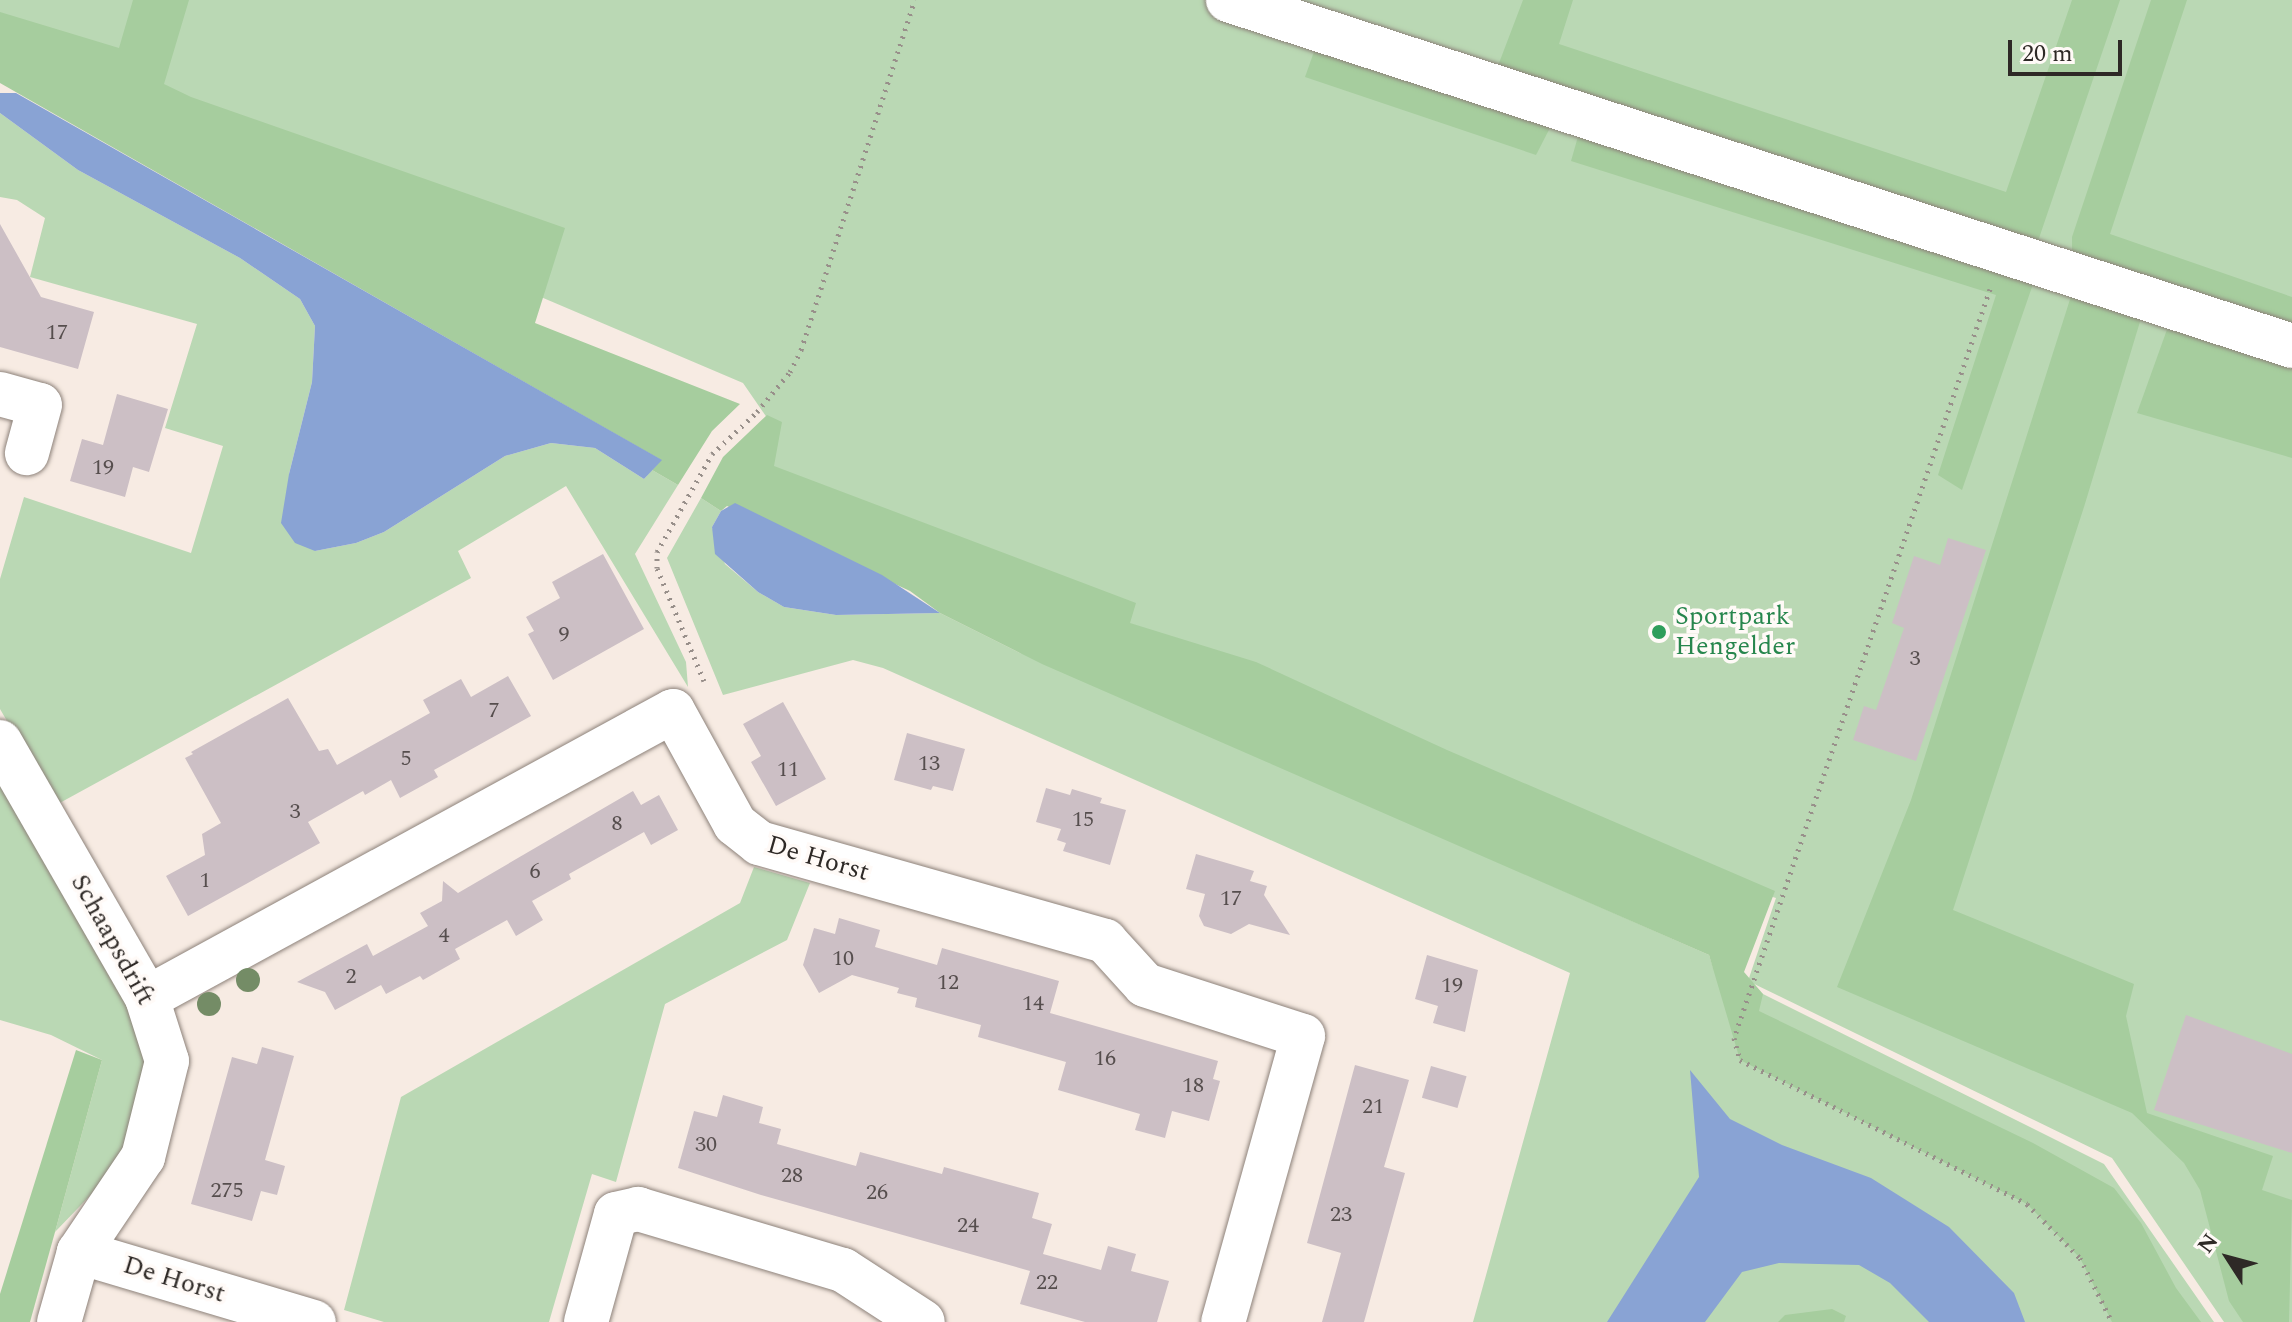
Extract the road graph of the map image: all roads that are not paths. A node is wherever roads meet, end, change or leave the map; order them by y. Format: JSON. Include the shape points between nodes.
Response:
{"nodes":[{"id":1,"x":1228,"y":0,"type":"edge"},
{"id":2,"x":2292,"y":346,"type":"edge"},
{"id":3,"x":0,"y":394,"type":"edge"},
{"id":4,"x":27,"y":453,"type":"dead end"},
{"id":5,"x":0,"y":742,"type":"edge"},
{"id":6,"x":147,"y":998,"type":"junction"},
{"id":7,"x":79,"y":1252,"type":"junction"},
{"id":8,"x":59,"y":1322,"type":"edge"},
{"id":9,"x":314,"y":1322,"type":"edge"},
{"id":10,"x":586,"y":1322,"type":"edge"},
{"id":11,"x":923,"y":1322,"type":"edge"},
{"id":12,"x":1223,"y":1322,"type":"edge"}],
"edges":[{"from":1,"to":2,"type":"street"},
{"from":3,"to":4,"type":"street","via":[[40,405]]},
{"from":5,"to":6,"type":"street","name":"Schaapsdrift"},
{"from":6,"to":7,"type":"street","name":"Schaapsdrift","via":[[167,1061],[143,1157]]},
{"from":6,"to":12,"type":"street","name":"De Horst","via":[[673,711],[735,824],[759,843],[1105,941],[1145,985],[1303,1036]]},
{"from":7,"to":8,"type":"street","name":"Schaapsdrift"},
{"from":7,"to":9,"type":"street","name":"De Horst"},
{"from":10,"to":11,"type":"street","via":[[616,1214],[638,1209],[843,1270]]}]}
